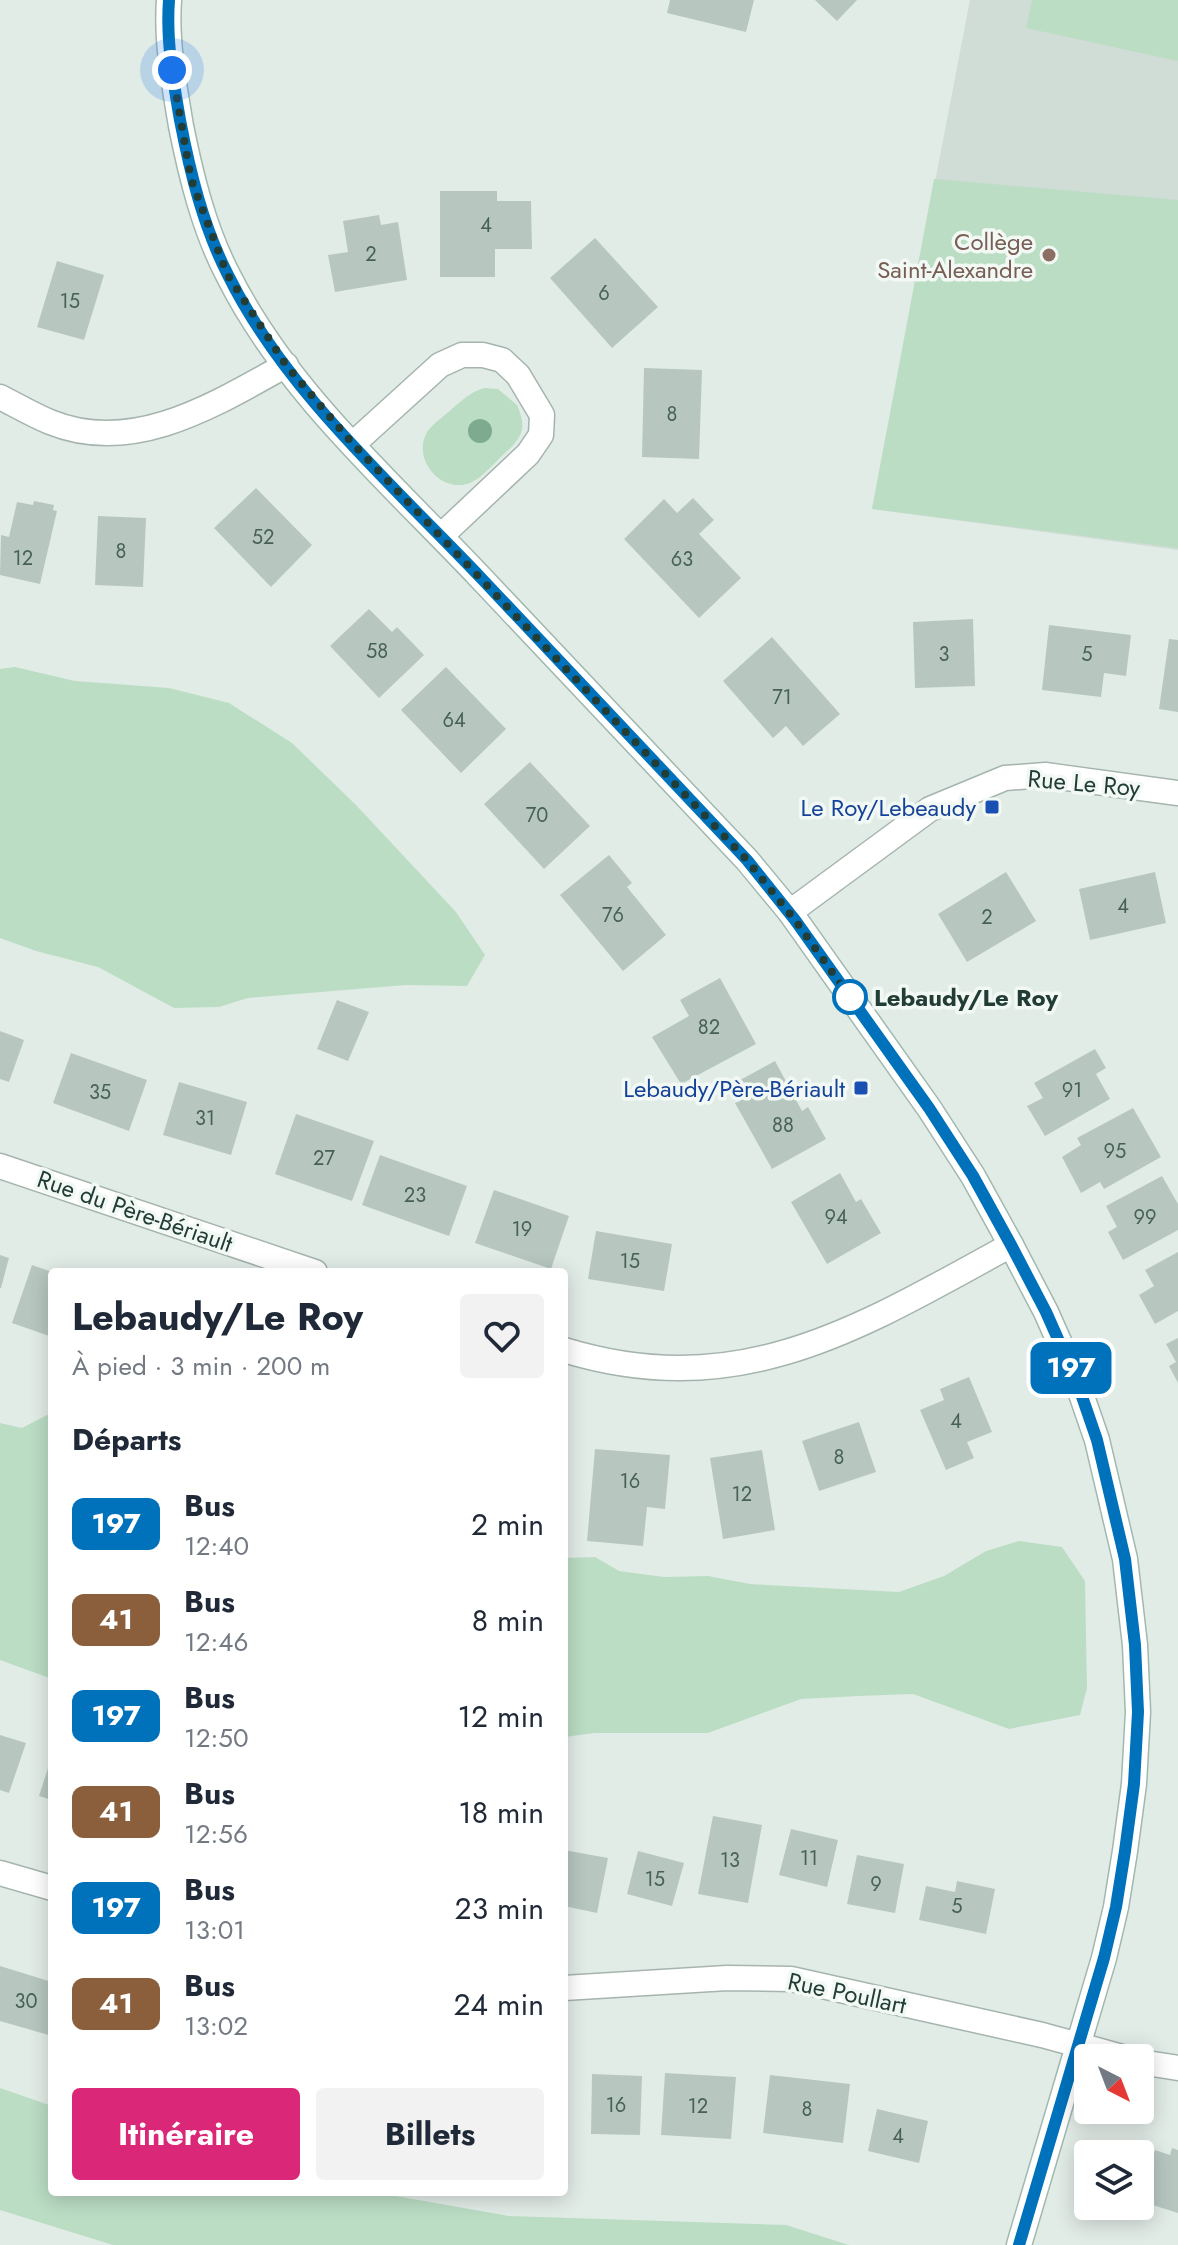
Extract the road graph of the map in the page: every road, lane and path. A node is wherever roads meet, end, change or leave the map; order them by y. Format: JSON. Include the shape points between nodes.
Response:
{"nodes":[{"id":1,"x":169,"y":0,"type":"edge"},
{"id":2,"x":286,"y":365,"type":"junction"},
{"id":3,"x":0,"y":397,"type":"edge"},
{"id":4,"x":353,"y":444,"type":"junction"},
{"id":5,"x":441,"y":536,"type":"junction"},
{"id":6,"x":1178,"y":793,"type":"edge"},
{"id":7,"x":790,"y":912,"type":"junction"},
{"id":8,"x":0,"y":1166,"type":"edge"},
{"id":9,"x":1011,"y":1245,"type":"junction"},
{"id":10,"x":303,"y":1268,"type":"edge"},
{"id":11,"x":568,"y":1351,"type":"edge"},
{"id":12,"x":0,"y":1873,"type":"edge"},
{"id":13,"x":48,"y":1887,"type":"edge"},
{"id":14,"x":568,"y":1988,"type":"edge"},
{"id":15,"x":1074,"y":2044,"type":"edge"},
{"id":16,"x":1077,"y":2044,"type":"edge"},
{"id":17,"x":1074,"y":2055,"type":"edge"},
{"id":18,"x":1154,"y":2064,"type":"edge"},
{"id":19,"x":1178,"y":2068,"type":"edge"},
{"id":20,"x":1019,"y":2245,"type":"edge"}],
"edges":[{"from":1,"to":2,"type":"street","via":[[175,92],[191,179],[227,274]]},
{"from":2,"to":3,"type":"street","via":[[184,419],[110,434],[50,423]]},
{"from":2,"to":4,"type":"street"},
{"from":4,"to":5,"type":"street"},
{"from":4,"to":5,"type":"street","via":[[440,365],[462,355],[502,360],[518,375],[542,415],[541,435],[528,454]]},
{"from":5,"to":7,"type":"street"},
{"from":6,"to":7,"type":"street","name":"Rue Le Roy","via":[[1045,775],[1005,778],[930,809]]},
{"from":7,"to":9,"type":"street","via":[[929,1108]]},
{"from":8,"to":10,"type":"street","name":"Rue du Père-Bériault"},
{"from":9,"to":11,"type":"street","via":[[839,1335],[747,1362],[695,1369],[649,1367]]},
{"from":9,"to":16,"type":"street","via":[[1064,1354],[1097,1440],[1125,1559],[1135,1645],[1138,1712],[1125,1851],[1104,1958]]},
{"from":12,"to":13,"type":"street"},
{"from":14,"to":15,"type":"street","name":"Rue Poullart","via":[[791,1979]]},
{"from":17,"to":20,"type":"street"},
{"from":18,"to":19,"type":"street"}]}
